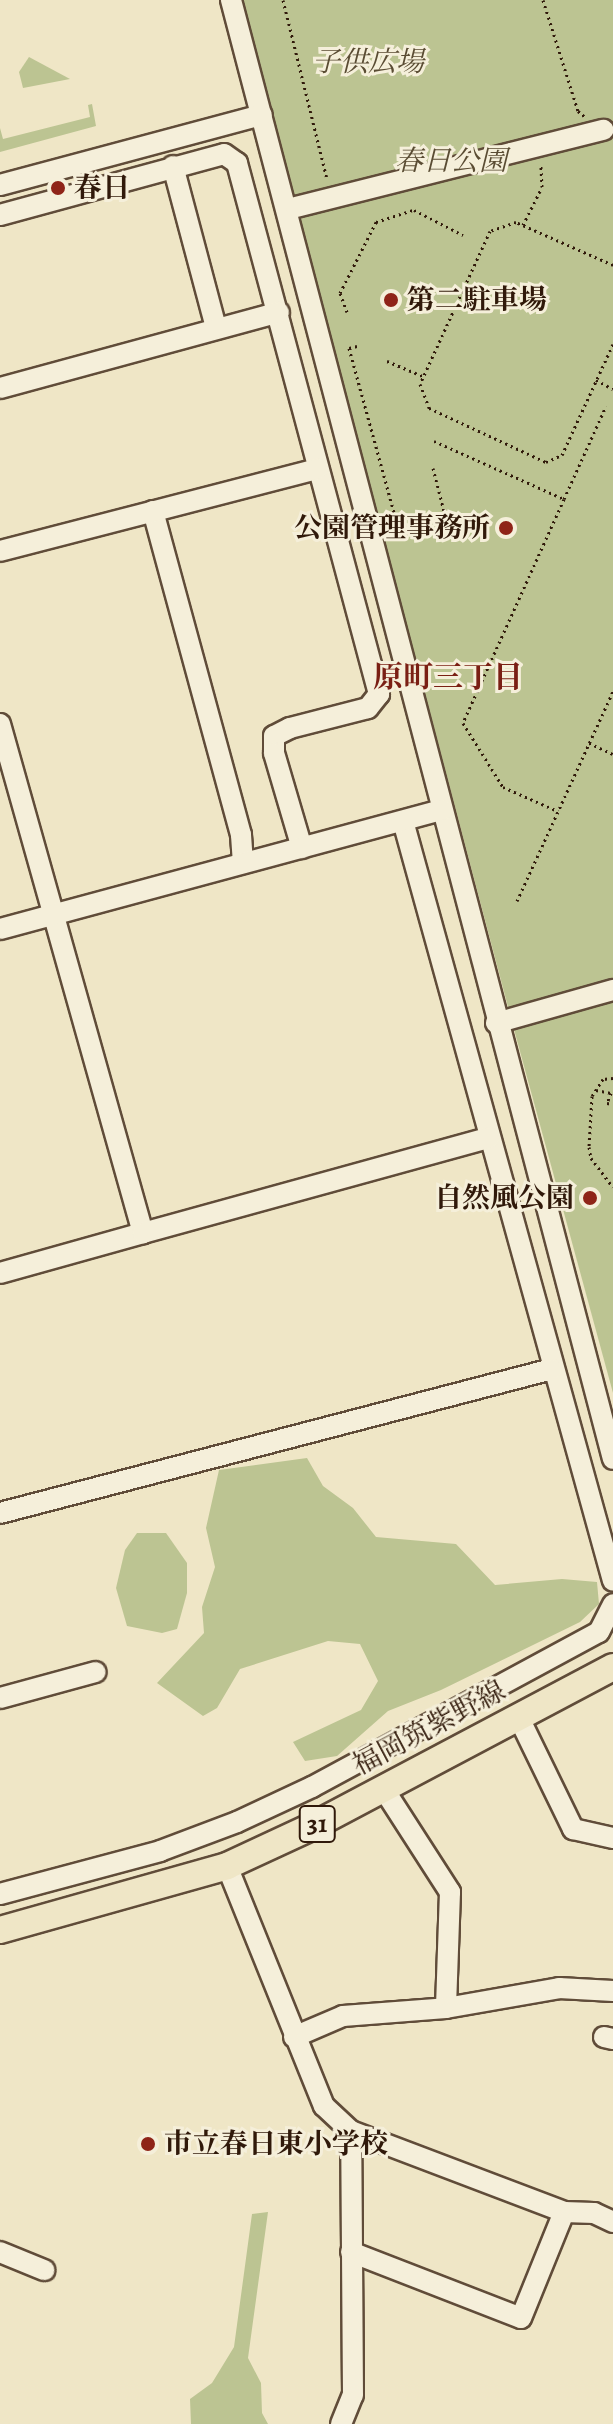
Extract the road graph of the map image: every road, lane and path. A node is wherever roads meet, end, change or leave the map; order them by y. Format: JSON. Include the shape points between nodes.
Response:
{"nodes":[{"id":1,"x":231,"y":0,"type":"edge"},
{"id":2,"x":283,"y":0,"type":"edge"},
{"id":3,"x":543,"y":0,"type":"edge"},
{"id":4,"x":262,"y":115,"type":"junction"},
{"id":5,"x":603,"y":130,"type":"joint"},
{"id":6,"x":173,"y":166,"type":"junction"},
{"id":7,"x":0,"y":185,"type":"edge"},
{"id":8,"x":542,"y":187,"type":"dead end"},
{"id":9,"x":332,"y":198,"type":"junction"},
{"id":10,"x":296,"y":207,"type":"dead end"},
{"id":11,"x":0,"y":215,"type":"edge"},
{"id":12,"x":523,"y":225,"type":"junction"},
{"id":13,"x":463,"y":235,"type":"dead end"},
{"id":14,"x":613,"y":265,"type":"edge"},
{"id":15,"x":279,"y":312,"type":"junction"},
{"id":16,"x":347,"y":312,"type":"dead end"},
{"id":17,"x":216,"y":328,"type":"junction"},
{"id":18,"x":613,"y":344,"type":"edge"},
{"id":19,"x":357,"y":346,"type":"dead end"},
{"id":20,"x":387,"y":361,"type":"dead end"},
{"id":21,"x":423,"y":376,"type":"junction"},
{"id":22,"x":596,"y":380,"type":"junction"},
{"id":23,"x":0,"y":388,"type":"edge"},
{"id":24,"x":613,"y":389,"type":"edge"},
{"id":25,"x":606,"y":406,"type":"dead end"},
{"id":26,"x":434,"y":441,"type":"dead end"},
{"id":27,"x":433,"y":468,"type":"dead end"},
{"id":28,"x":318,"y":469,"type":"junction"},
{"id":29,"x":564,"y":499,"type":"junction"},
{"id":30,"x":153,"y":511,"type":"junction"},
{"id":31,"x":446,"y":519,"type":"dead end"},
{"id":32,"x":399,"y":531,"type":"dead end"},
{"id":33,"x":0,"y":551,"type":"edge"},
{"id":34,"x":613,"y":691,"type":"edge"},
{"id":35,"x":0,"y":724,"type":"edge"},
{"id":36,"x":589,"y":743,"type":"junction"},
{"id":37,"x":613,"y":754,"type":"edge"},
{"id":38,"x":442,"y":810,"type":"junction"},
{"id":39,"x":558,"y":811,"type":"junction"},
{"id":40,"x":403,"y":821,"type":"junction"},
{"id":41,"x":302,"y":848,"type":"junction"},
{"id":42,"x":243,"y":863,"type":"junction"},
{"id":43,"x":517,"y":901,"type":"dead end"},
{"id":44,"x":53,"y":914,"type":"junction"},
{"id":45,"x":0,"y":929,"type":"edge"},
{"id":46,"x":613,"y":990,"type":"edge"},
{"id":47,"x":496,"y":1023,"type":"junction"},
{"id":48,"x":613,"y":1078,"type":"edge"},
{"id":49,"x":596,"y":1090,"type":"junction"},
{"id":50,"x":613,"y":1104,"type":"edge"},
{"id":51,"x":489,"y":1138,"type":"junction"},
{"id":52,"x":613,"y":1187,"type":"edge"},
{"id":53,"x":143,"y":1233,"type":"junction"},
{"id":54,"x":0,"y":1273,"type":"edge"},
{"id":55,"x":552,"y":1369,"type":"junction"},
{"id":56,"x":613,"y":1459,"type":"edge"},
{"id":57,"x":0,"y":1513,"type":"edge"},
{"id":58,"x":613,"y":1581,"type":"edge"},
{"id":59,"x":613,"y":1604,"type":"edge"},
{"id":60,"x":613,"y":1667,"type":"edge"},
{"id":61,"x":96,"y":1672,"type":"dead end"},
{"id":62,"x":0,"y":1698,"type":"edge"},
{"id":63,"x":518,"y":1716,"type":"junction"},
{"id":64,"x":383,"y":1788,"type":"junction"},
{"id":65,"x":613,"y":1838,"type":"edge"},
{"id":66,"x":227,"y":1866,"type":"junction"},
{"id":67,"x":0,"y":1894,"type":"edge"},
{"id":68,"x":0,"y":1930,"type":"edge"},
{"id":69,"x":613,"y":1991,"type":"edge"},
{"id":70,"x":446,"y":2008,"type":"junction"},
{"id":71,"x":294,"y":2037,"type":"junction"},
{"id":72,"x":351,"y":2131,"type":"junction"},
{"id":73,"x":564,"y":2212,"type":"junction"},
{"id":74,"x":613,"y":2222,"type":"edge"},
{"id":75,"x":0,"y":2252,"type":"edge"},
{"id":76,"x":351,"y":2252,"type":"junction"},
{"id":77,"x":44,"y":2270,"type":"dead end"},
{"id":78,"x":341,"y":2424,"type":"edge"}],
"edges":[{"from":1,"to":4,"type":"street"},
{"from":2,"to":9,"type":"path"},
{"from":3,"to":5,"type":"path","via":[[578,111]]},
{"from":4,"to":7,"type":"street"},
{"from":4,"to":38,"type":"street"},
{"from":5,"to":9,"type":"street"},
{"from":6,"to":11,"type":"street"},
{"from":6,"to":15,"type":"street","via":[[224,154],[237,163]]},
{"from":6,"to":17,"type":"street"},
{"from":8,"to":12,"type":"path"},
{"from":9,"to":10,"type":"street"},
{"from":12,"to":14,"type":"path"},
{"from":12,"to":21,"type":"path","via":[[516,222],[490,231]]},
{"from":13,"to":16,"type":"path","via":[[414,210],[376,222],[340,293]]},
{"from":15,"to":17,"type":"street"},
{"from":15,"to":28,"type":"street"},
{"from":17,"to":23,"type":"street"},
{"from":18,"to":22,"type":"path"},
{"from":19,"to":32,"type":"path","via":[[349,348]]},
{"from":20,"to":21,"type":"path"},
{"from":21,"to":22,"type":"path","via":[[420,384],[429,408],[546,462],[562,455]]},
{"from":22,"to":24,"type":"path"},
{"from":25,"to":29,"type":"path"},
{"from":26,"to":29,"type":"path"},
{"from":27,"to":31,"type":"path"},
{"from":28,"to":30,"type":"street"},
{"from":28,"to":41,"type":"street","via":[[379,694],[368,708],[274,736],[274,753]]},
{"from":29,"to":39,"type":"path","via":[[463,723],[503,787]]},
{"from":30,"to":33,"type":"street"},
{"from":30,"to":42,"type":"street","via":[[241,835]]},
{"from":34,"to":36,"type":"path"},
{"from":35,"to":44,"type":"street"},
{"from":36,"to":37,"type":"path"},
{"from":36,"to":39,"type":"path"},
{"from":38,"to":40,"type":"street"},
{"from":38,"to":47,"type":"street"},
{"from":39,"to":43,"type":"path"},
{"from":40,"to":41,"type":"street"},
{"from":40,"to":51,"type":"street"},
{"from":41,"to":42,"type":"street"},
{"from":42,"to":44,"type":"street"},
{"from":44,"to":45,"type":"street"},
{"from":44,"to":53,"type":"street"},
{"from":46,"to":47,"type":"street"},
{"from":47,"to":56,"type":"street"},
{"from":48,"to":49,"type":"path","via":[[603,1079]]},
{"from":49,"to":50,"type":"path","via":[[611,1093],[607,1103]]},
{"from":49,"to":52,"type":"path","via":[[591,1158]]},
{"from":51,"to":53,"type":"street"},
{"from":51,"to":55,"type":"street"},
{"from":53,"to":54,"type":"street"},
{"from":55,"to":57,"type":"street"},
{"from":55,"to":58,"type":"street"},
{"from":59,"to":67,"type":"street","via":[[599,1632],[312,1787],[160,1851]]},
{"from":60,"to":63,"type":"main road","name":"福岡筑紫野線","number":"31"},
{"from":61,"to":62,"type":"street"},
{"from":63,"to":64,"type":"main road","name":"福岡筑紫野線","number":"31"},
{"from":63,"to":65,"type":"street","via":[[573,1829]]},
{"from":64,"to":66,"type":"main road","name":"福岡筑紫野線","number":"31"},
{"from":64,"to":70,"type":"street","via":[[450,1892]]},
{"from":66,"to":68,"type":"main road","name":"福岡筑紫野線","number":"31"},
{"from":66,"to":71,"type":"street"},
{"from":69,"to":70,"type":"street","via":[[559,1988]]},
{"from":70,"to":71,"type":"street","via":[[343,2016]]},
{"from":71,"to":72,"type":"street","via":[[324,2106]]},
{"from":72,"to":73,"type":"street"},
{"from":72,"to":76,"type":"street"},
{"from":73,"to":74,"type":"street","via":[[594,2213]]},
{"from":73,"to":76,"type":"street","via":[[521,2318]]},
{"from":75,"to":77,"type":"street"},
{"from":76,"to":78,"type":"street","via":[[353,2395]]}]}
